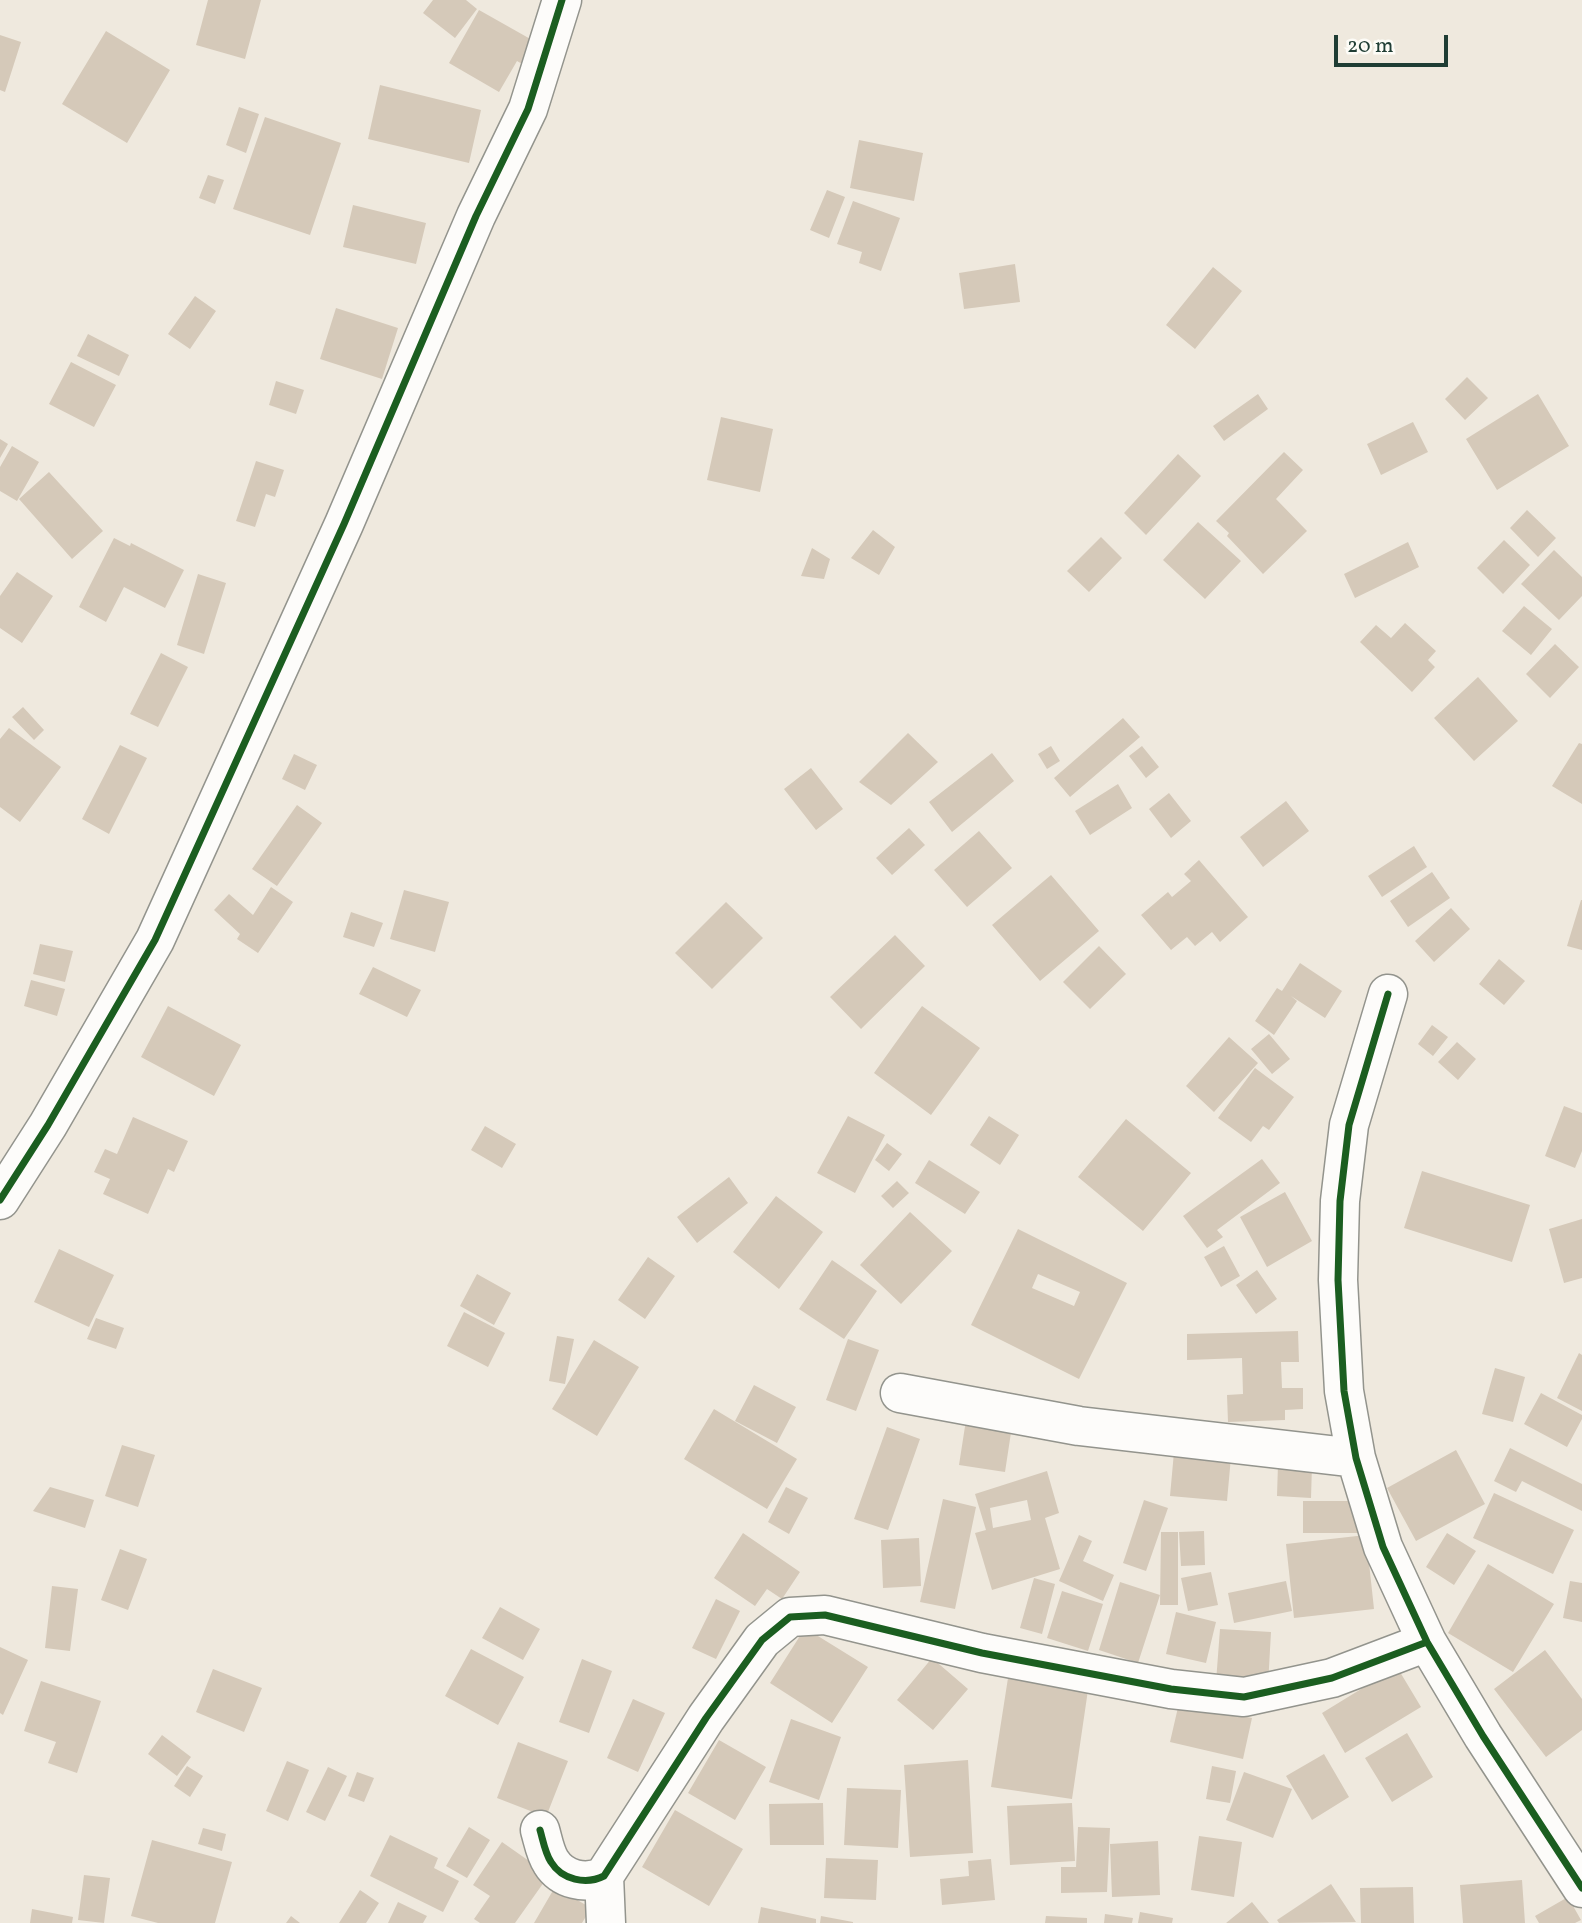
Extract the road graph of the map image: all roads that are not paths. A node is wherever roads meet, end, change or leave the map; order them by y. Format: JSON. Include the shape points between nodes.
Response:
{"nodes":[{"id":1,"x":562,"y":0,"type":"edge"},
{"id":2,"x":1388,"y":994,"type":"dead end"},
{"id":3,"x":0,"y":1200,"type":"edge"},
{"id":4,"x":900,"y":1393,"type":"dead end"},
{"id":5,"x":1356,"y":1458,"type":"junction"},
{"id":6,"x":1427,"y":1642,"type":"junction"},
{"id":7,"x":540,"y":1830,"type":"dead end"},
{"id":8,"x":604,"y":1876,"type":"junction"},
{"id":9,"x":1582,"y":1888,"type":"edge"},
{"id":10,"x":606,"y":1923,"type":"edge"}],
"edges":[{"from":1,"to":3,"type":"street","via":[[528,109],[155,940]]},
{"from":2,"to":5,"type":"street","via":[[1349,1125],[1340,1201],[1338,1280],[1344,1391]]},
{"from":4,"to":5,"type":"street","via":[[1079,1426]]},
{"from":5,"to":6,"type":"street","via":[[1383,1548]]},
{"from":6,"to":8,"type":"street","via":[[1332,1678],[1244,1697],[1171,1689],[982,1653],[825,1615],[790,1618],[762,1640],[730,1684]]},
{"from":6,"to":9,"type":"street"},
{"from":7,"to":8,"type":"street","via":[[550,1861],[559,1872],[592,1882]]},
{"from":8,"to":10,"type":"street"}]}
